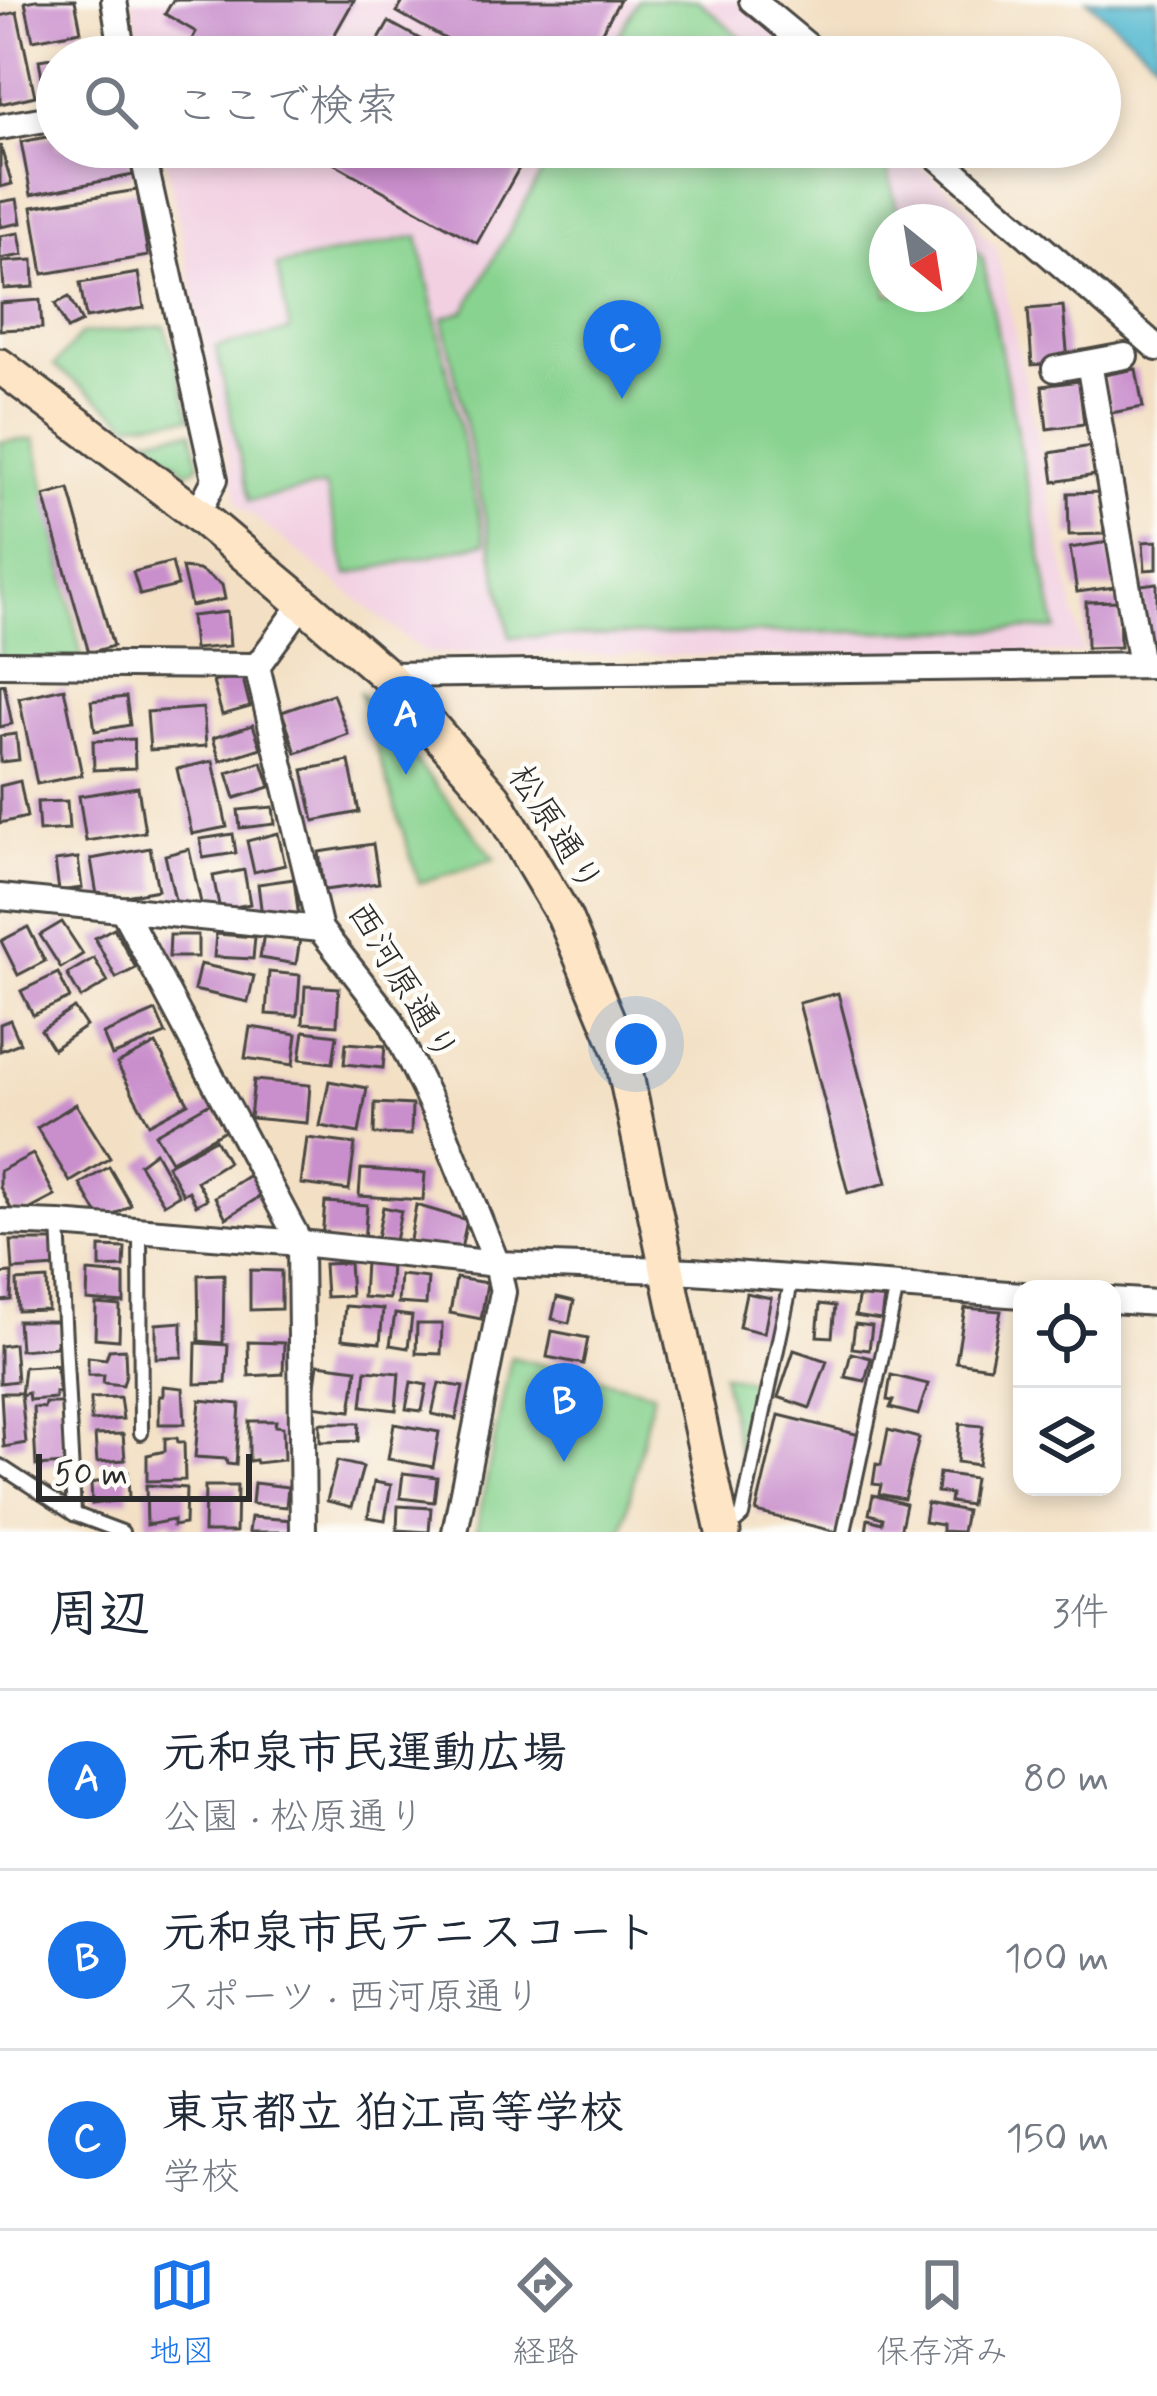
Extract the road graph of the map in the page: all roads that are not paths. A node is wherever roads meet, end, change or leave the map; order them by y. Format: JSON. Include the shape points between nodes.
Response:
{"nodes":[{"id":1,"x":114,"y":0,"type":"edge"},
{"id":2,"x":752,"y":0,"type":"edge"},
{"id":3,"x":120,"y":36,"type":"edge"},
{"id":4,"x":796,"y":36,"type":"edge"},
{"id":5,"x":36,"y":121,"type":"edge"},
{"id":6,"x":0,"y":127,"type":"edge"},
{"id":7,"x":146,"y":168,"type":"edge"},
{"id":8,"x":950,"y":168,"type":"edge"},
{"id":9,"x":1157,"y":348,"type":"edge"},
{"id":10,"x":1125,"y":356,"type":"dead end"},
{"id":11,"x":1089,"y":363,"type":"junction"},
{"id":12,"x":0,"y":366,"type":"edge"},
{"id":13,"x":1055,"y":369,"type":"dead end"},
{"id":14,"x":197,"y":514,"type":"junction"},
{"id":15,"x":303,"y":603,"type":"junction"},
{"id":16,"x":0,"y":664,"type":"edge"},
{"id":17,"x":1149,"y":665,"type":"edge"},
{"id":18,"x":257,"y":666,"type":"junction"},
{"id":19,"x":386,"y":675,"type":"junction"},
{"id":20,"x":0,"y":897,"type":"edge"},
{"id":21,"x":123,"y":910,"type":"junction"},
{"id":22,"x":320,"y":929,"type":"junction"},
{"id":23,"x":0,"y":1222,"type":"edge"},
{"id":24,"x":59,"y":1224,"type":"junction"},
{"id":25,"x":140,"y":1231,"type":"junction"},
{"id":26,"x":300,"y":1244,"type":"junction"},
{"id":27,"x":497,"y":1264,"type":"junction"},
{"id":28,"x":665,"y":1271,"type":"junction"},
{"id":29,"x":792,"y":1277,"type":"junction"},
{"id":30,"x":897,"y":1287,"type":"junction"},
{"id":31,"x":1013,"y":1293,"type":"edge"},
{"id":32,"x":1121,"y":1301,"type":"edge"},
{"id":33,"x":1157,"y":1304,"type":"edge"},
{"id":34,"x":141,"y":1433,"type":"dead end"},
{"id":35,"x":0,"y":1466,"type":"edge"},
{"id":36,"x":74,"y":1514,"type":"junction"},
{"id":37,"x":122,"y":1532,"type":"edge"},
{"id":38,"x":303,"y":1532,"type":"edge"},
{"id":39,"x":455,"y":1532,"type":"edge"},
{"id":40,"x":723,"y":1532,"type":"edge"},
{"id":41,"x":844,"y":1532,"type":"edge"}],
"edges":[{"from":1,"to":3,"type":"street"},
{"from":2,"to":4,"type":"street"},
{"from":5,"to":6,"type":"street"},
{"from":7,"to":14,"type":"street","via":[[215,479]]},
{"from":8,"to":9,"type":"street"},
{"from":10,"to":11,"type":"street"},
{"from":11,"to":13,"type":"street"},
{"from":11,"to":17,"type":"street"},
{"from":12,"to":14,"type":"main road","name":"松原通り"},
{"from":14,"to":15,"type":"main road","name":"松原通り"},
{"from":15,"to":18,"type":"street"},
{"from":15,"to":19,"type":"main road","name":"松原通り"},
{"from":16,"to":18,"type":"street"},
{"from":17,"to":19,"type":"street"},
{"from":18,"to":22,"type":"street","name":"西河原通り"},
{"from":19,"to":28,"type":"main road","name":"松原通り","via":[[494,798],[564,916],[621,1052]]},
{"from":20,"to":21,"type":"street"},
{"from":21,"to":22,"type":"street"},
{"from":21,"to":26,"type":"street"},
{"from":22,"to":27,"type":"street","name":"西河原通り","via":[[390,1019]]},
{"from":23,"to":24,"type":"street"},
{"from":24,"to":25,"type":"street"},
{"from":24,"to":36,"type":"lane"},
{"from":25,"to":26,"type":"street"},
{"from":25,"to":34,"type":"lane"},
{"from":26,"to":27,"type":"street"},
{"from":26,"to":38,"type":"street"},
{"from":27,"to":28,"type":"street"},
{"from":27,"to":39,"type":"street","name":"西河原通り","via":[[503,1292]]},
{"from":28,"to":29,"type":"street"},
{"from":28,"to":40,"type":"main road","name":"松原通り"},
{"from":29,"to":30,"type":"street"},
{"from":29,"to":40,"type":"lane","via":[[742,1516]]},
{"from":30,"to":31,"type":"street"},
{"from":30,"to":41,"type":"lane"},
{"from":32,"to":33,"type":"street"},
{"from":35,"to":36,"type":"lane"},
{"from":36,"to":37,"type":"lane"}]}
